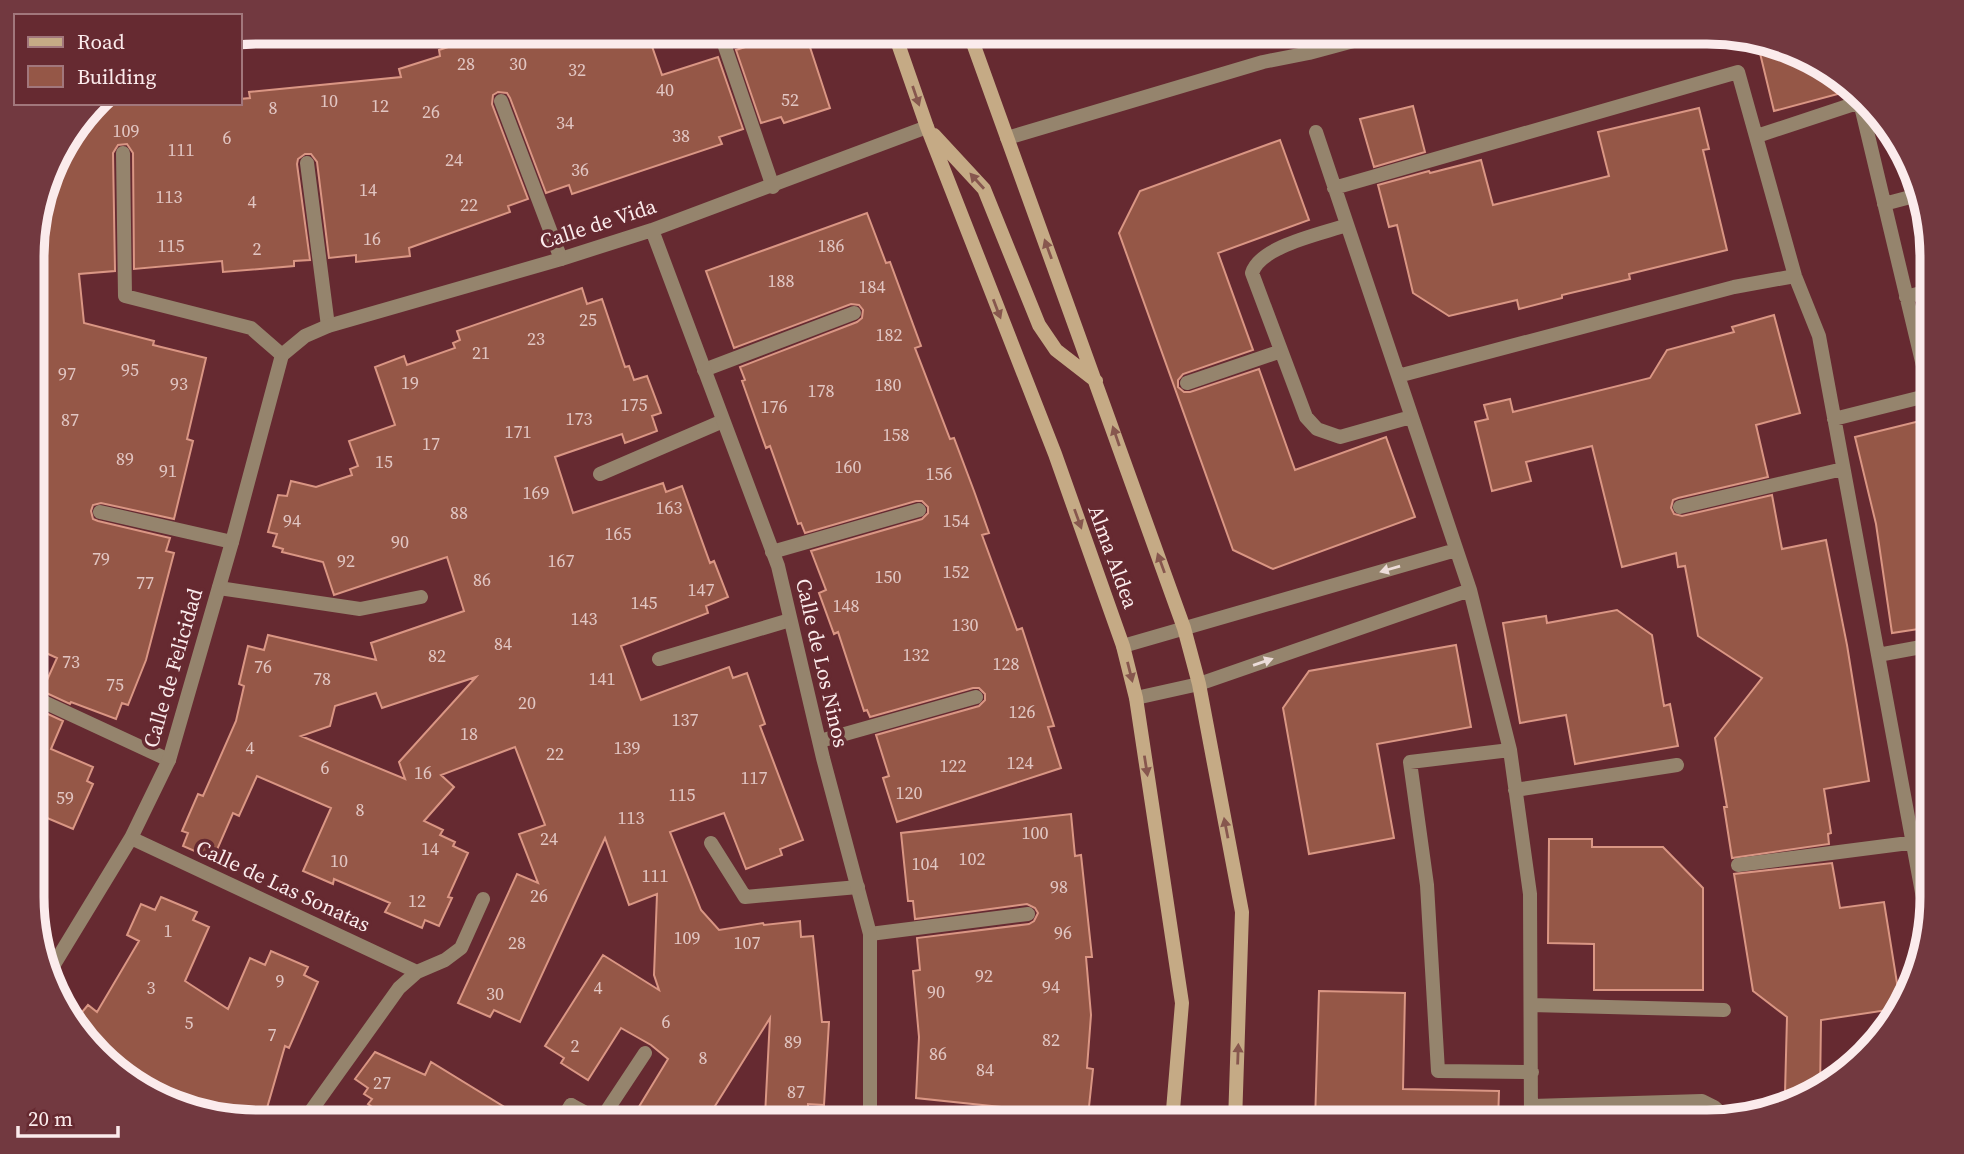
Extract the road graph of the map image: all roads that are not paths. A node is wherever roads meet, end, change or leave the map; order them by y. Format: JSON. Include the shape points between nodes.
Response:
{"nodes":[{"id":1,"x":724,"y":44,"type":"edge"},
{"id":2,"x":898,"y":44,"type":"edge"},
{"id":3,"x":974,"y":44,"type":"edge"},
{"id":4,"x":1342,"y":44,"type":"edge"},
{"id":5,"x":501,"y":101,"type":"dead end"},
{"id":6,"x":1855,"y":104,"type":"edge"},
{"id":7,"x":1862,"y":111,"type":"edge"},
{"id":8,"x":927,"y":127,"type":"junction"},
{"id":9,"x":1316,"y":132,"type":"dead end"},
{"id":10,"x":1757,"y":136,"type":"junction"},
{"id":11,"x":1007,"y":138,"type":"junction"},
{"id":12,"x":123,"y":153,"type":"dead end"},
{"id":13,"x":307,"y":163,"type":"dead end"},
{"id":14,"x":773,"y":187,"type":"junction"},
{"id":15,"x":1334,"y":188,"type":"junction"},
{"id":16,"x":1911,"y":197,"type":"edge"},
{"id":17,"x":1884,"y":204,"type":"junction"},
{"id":18,"x":1347,"y":225,"type":"junction"},
{"id":19,"x":652,"y":230,"type":"junction"},
{"id":20,"x":561,"y":259,"type":"junction"},
{"id":21,"x":1794,"y":276,"type":"junction"},
{"id":22,"x":1920,"y":293,"type":"edge"},
{"id":23,"x":1906,"y":297,"type":"junction"},
{"id":24,"x":854,"y":313,"type":"dead end"},
{"id":25,"x":328,"y":326,"type":"junction"},
{"id":26,"x":1281,"y":351,"type":"junction"},
{"id":27,"x":1920,"y":354,"type":"edge"},
{"id":28,"x":282,"y":355,"type":"junction"},
{"id":29,"x":704,"y":370,"type":"junction"},
{"id":30,"x":1398,"y":376,"type":"junction"},
{"id":31,"x":1097,"y":382,"type":"junction"},
{"id":32,"x":1187,"y":383,"type":"dead end"},
{"id":33,"x":1920,"y":398,"type":"edge"},
{"id":34,"x":1411,"y":417,"type":"junction"},
{"id":35,"x":1834,"y":419,"type":"junction"},
{"id":36,"x":723,"y":421,"type":"junction"},
{"id":37,"x":1843,"y":469,"type":"junction"},
{"id":38,"x":600,"y":474,"type":"dead end"},
{"id":39,"x":1680,"y":507,"type":"dead end"},
{"id":40,"x":919,"y":510,"type":"dead end"},
{"id":41,"x":100,"y":512,"type":"dead end"},
{"id":42,"x":232,"y":542,"type":"junction"},
{"id":43,"x":1456,"y":550,"type":"junction"},
{"id":44,"x":772,"y":552,"type":"junction"},
{"id":45,"x":219,"y":588,"type":"junction"},
{"id":46,"x":1470,"y":590,"type":"junction"},
{"id":47,"x":421,"y":597,"type":"dead end"},
{"id":48,"x":790,"y":620,"type":"junction"},
{"id":49,"x":1184,"y":628,"type":"junction"},
{"id":50,"x":1123,"y":646,"type":"junction"},
{"id":51,"x":1920,"y":647,"type":"edge"},
{"id":52,"x":1878,"y":655,"type":"junction"},
{"id":53,"x":659,"y":659,"type":"dead end"},
{"id":54,"x":1199,"y":684,"type":"junction"},
{"id":55,"x":976,"y":697,"type":"dead end"},
{"id":56,"x":1136,"y":698,"type":"junction"},
{"id":57,"x":44,"y":702,"type":"edge"},
{"id":58,"x":820,"y":741,"type":"junction"},
{"id":59,"x":1510,"y":750,"type":"junction"},
{"id":60,"x":169,"y":760,"type":"junction"},
{"id":61,"x":1677,"y":765,"type":"dead end"},
{"id":62,"x":1515,"y":790,"type":"junction"},
{"id":63,"x":131,"y":838,"type":"junction"},
{"id":64,"x":1920,"y":841,"type":"edge"},
{"id":65,"x":1912,"y":842,"type":"junction"},
{"id":66,"x":710,"y":843,"type":"dead end"},
{"id":67,"x":1738,"y":865,"type":"dead end"},
{"id":68,"x":1920,"y":884,"type":"edge"},
{"id":69,"x":858,"y":887,"type":"junction"},
{"id":70,"x":483,"y":899,"type":"dead end"},
{"id":71,"x":1028,"y":914,"type":"dead end"},
{"id":72,"x":870,"y":934,"type":"junction"},
{"id":73,"x":55,"y":963,"type":"edge"},
{"id":74,"x":417,"y":972,"type":"junction"},
{"id":75,"x":1531,"y":1005,"type":"junction"},
{"id":76,"x":1724,"y":1010,"type":"dead end"},
{"id":77,"x":645,"y":1053,"type":"dead end"},
{"id":78,"x":1532,"y":1072,"type":"junction"},
{"id":79,"x":1532,"y":1106,"type":"junction"},
{"id":80,"x":311,"y":1110,"type":"edge"},
{"id":81,"x":609,"y":1110,"type":"edge"},
{"id":82,"x":870,"y":1110,"type":"edge"},
{"id":83,"x":1173,"y":1110,"type":"edge"},
{"id":84,"x":1236,"y":1110,"type":"edge"},
{"id":85,"x":1532,"y":1110,"type":"edge"},
{"id":86,"x":1717,"y":1110,"type":"edge"}],
"edges":[{"from":1,"to":14,"type":"street"},
{"from":2,"to":8,"type":"main road","name":"Alma Aldea","one_way":true},
{"from":3,"to":11,"type":"main road","name":"Alma Aldea"},
{"from":4,"to":11,"type":"street","via":[[1263,62]]},
{"from":5,"to":20,"type":"street"},
{"from":6,"to":10,"type":"street"},
{"from":7,"to":17,"type":"street"},
{"from":8,"to":14,"type":"street","name":"Calle de Vida"},
{"from":31,"to":8,"type":"main road","one_way":true,"via":[[1056,350],[1039,326],[984,189]]},
{"from":8,"to":50,"type":"main road","name":"Alma Aldea","one_way":true,"via":[[1055,454]]},
{"from":9,"to":15,"type":"street"},
{"from":10,"to":15,"type":"street","via":[[1738,72]]},
{"from":10,"to":21,"type":"street"},
{"from":31,"to":11,"type":"main road","name":"Alma Aldea","one_way":true},
{"from":12,"to":28,"type":"street","via":[[125,296],[251,328]]},
{"from":13,"to":25,"type":"street"},
{"from":14,"to":19,"type":"street","name":"Calle de Vida"},
{"from":15,"to":18,"type":"street"},
{"from":16,"to":17,"type":"street"},
{"from":17,"to":23,"type":"street"},
{"from":18,"to":26,"type":"street","via":[[1274,250],[1255,264],[1252,273]]},
{"from":18,"to":30,"type":"street"},
{"from":19,"to":20,"type":"street","name":"Calle de Vida"},
{"from":19,"to":29,"type":"street","name":"Calle de Los Ninos"},
{"from":20,"to":25,"type":"street","name":"Calle de Vida"},
{"from":21,"to":30,"type":"street","via":[[1734,287]]},
{"from":21,"to":35,"type":"street","via":[[1819,336]]},
{"from":22,"to":23,"type":"street"},
{"from":23,"to":27,"type":"street"},
{"from":24,"to":29,"type":"street"},
{"from":25,"to":28,"type":"street","name":"Calle de Vida","via":[[305,336]]},
{"from":26,"to":32,"type":"street"},
{"from":26,"to":34,"type":"street","via":[[1306,417],[1317,429],[1340,437]]},
{"from":28,"to":42,"type":"street","name":"Calle de Felicidad"},
{"from":29,"to":36,"type":"street","name":"Calle de Los Ninos"},
{"from":30,"to":34,"type":"street"},
{"from":49,"to":31,"type":"main road","name":"Alma Aldea","one_way":true},
{"from":33,"to":35,"type":"street"},
{"from":34,"to":43,"type":"street"},
{"from":35,"to":37,"type":"street"},
{"from":36,"to":38,"type":"street"},
{"from":36,"to":44,"type":"street","name":"Calle de Los Ninos"},
{"from":37,"to":39,"type":"street"},
{"from":37,"to":52,"type":"street"},
{"from":40,"to":44,"type":"street"},
{"from":41,"to":42,"type":"street"},
{"from":42,"to":45,"type":"street","name":"Calle de Felicidad"},
{"from":43,"to":46,"type":"street"},
{"from":43,"to":49,"type":"street","one_way":true},
{"from":44,"to":48,"type":"street","name":"Calle de Los Ninos"},
{"from":45,"to":47,"type":"street","via":[[360,609]]},
{"from":45,"to":60,"type":"street","name":"Calle de Felicidad"},
{"from":54,"to":46,"type":"street","one_way":true},
{"from":46,"to":59,"type":"street"},
{"from":48,"to":53,"type":"street"},
{"from":48,"to":58,"type":"street","name":"Calle de Los Ninos"},
{"from":49,"to":50,"type":"street"},
{"from":49,"to":54,"type":"main road","name":"Alma Aldea"},
{"from":50,"to":56,"type":"main road","name":"Alma Aldea","one_way":true},
{"from":51,"to":52,"type":"street"},
{"from":52,"to":65,"type":"street"},
{"from":54,"to":56,"type":"street"},
{"from":84,"to":54,"type":"main road","name":"Alma Aldea","one_way":true,"via":[[1242,912]]},
{"from":55,"to":58,"type":"street"},
{"from":56,"to":83,"type":"main road","name":"Alma Aldea","one_way":true,"via":[[1182,1003]]},
{"from":57,"to":60,"type":"street"},
{"from":58,"to":69,"type":"street","name":"Calle de Los Ninos"},
{"from":59,"to":62,"type":"street"},
{"from":59,"to":78,"type":"street","via":[[1410,762],[1427,885],[1438,1071]]},
{"from":60,"to":63,"type":"street","name":"Calle de Felicidad"},
{"from":61,"to":62,"type":"street"},
{"from":62,"to":75,"type":"street","via":[[1530,894]]},
{"from":63,"to":73,"type":"street","name":"Calle de Felicidad"},
{"from":63,"to":74,"type":"street","name":"Calle de Las Sonatas"},
{"from":64,"to":65,"type":"street"},
{"from":65,"to":67,"type":"street"},
{"from":65,"to":68,"type":"street"},
{"from":66,"to":69,"type":"street","via":[[745,897]]},
{"from":69,"to":72,"type":"street","name":"Calle de Los Ninos"},
{"from":70,"to":74,"type":"street","via":[[461,948]]},
{"from":71,"to":72,"type":"street"},
{"from":72,"to":82,"type":"street","name":"Calle de Los Ninos"},
{"from":74,"to":80,"type":"street","via":[[385,1006]]},
{"from":75,"to":76,"type":"street"},
{"from":75,"to":78,"type":"street"},
{"from":77,"to":81,"type":"street"},
{"from":78,"to":79,"type":"street"},
{"from":79,"to":85,"type":"street"},
{"from":79,"to":86,"type":"street","via":[[1702,1101]]}]}
